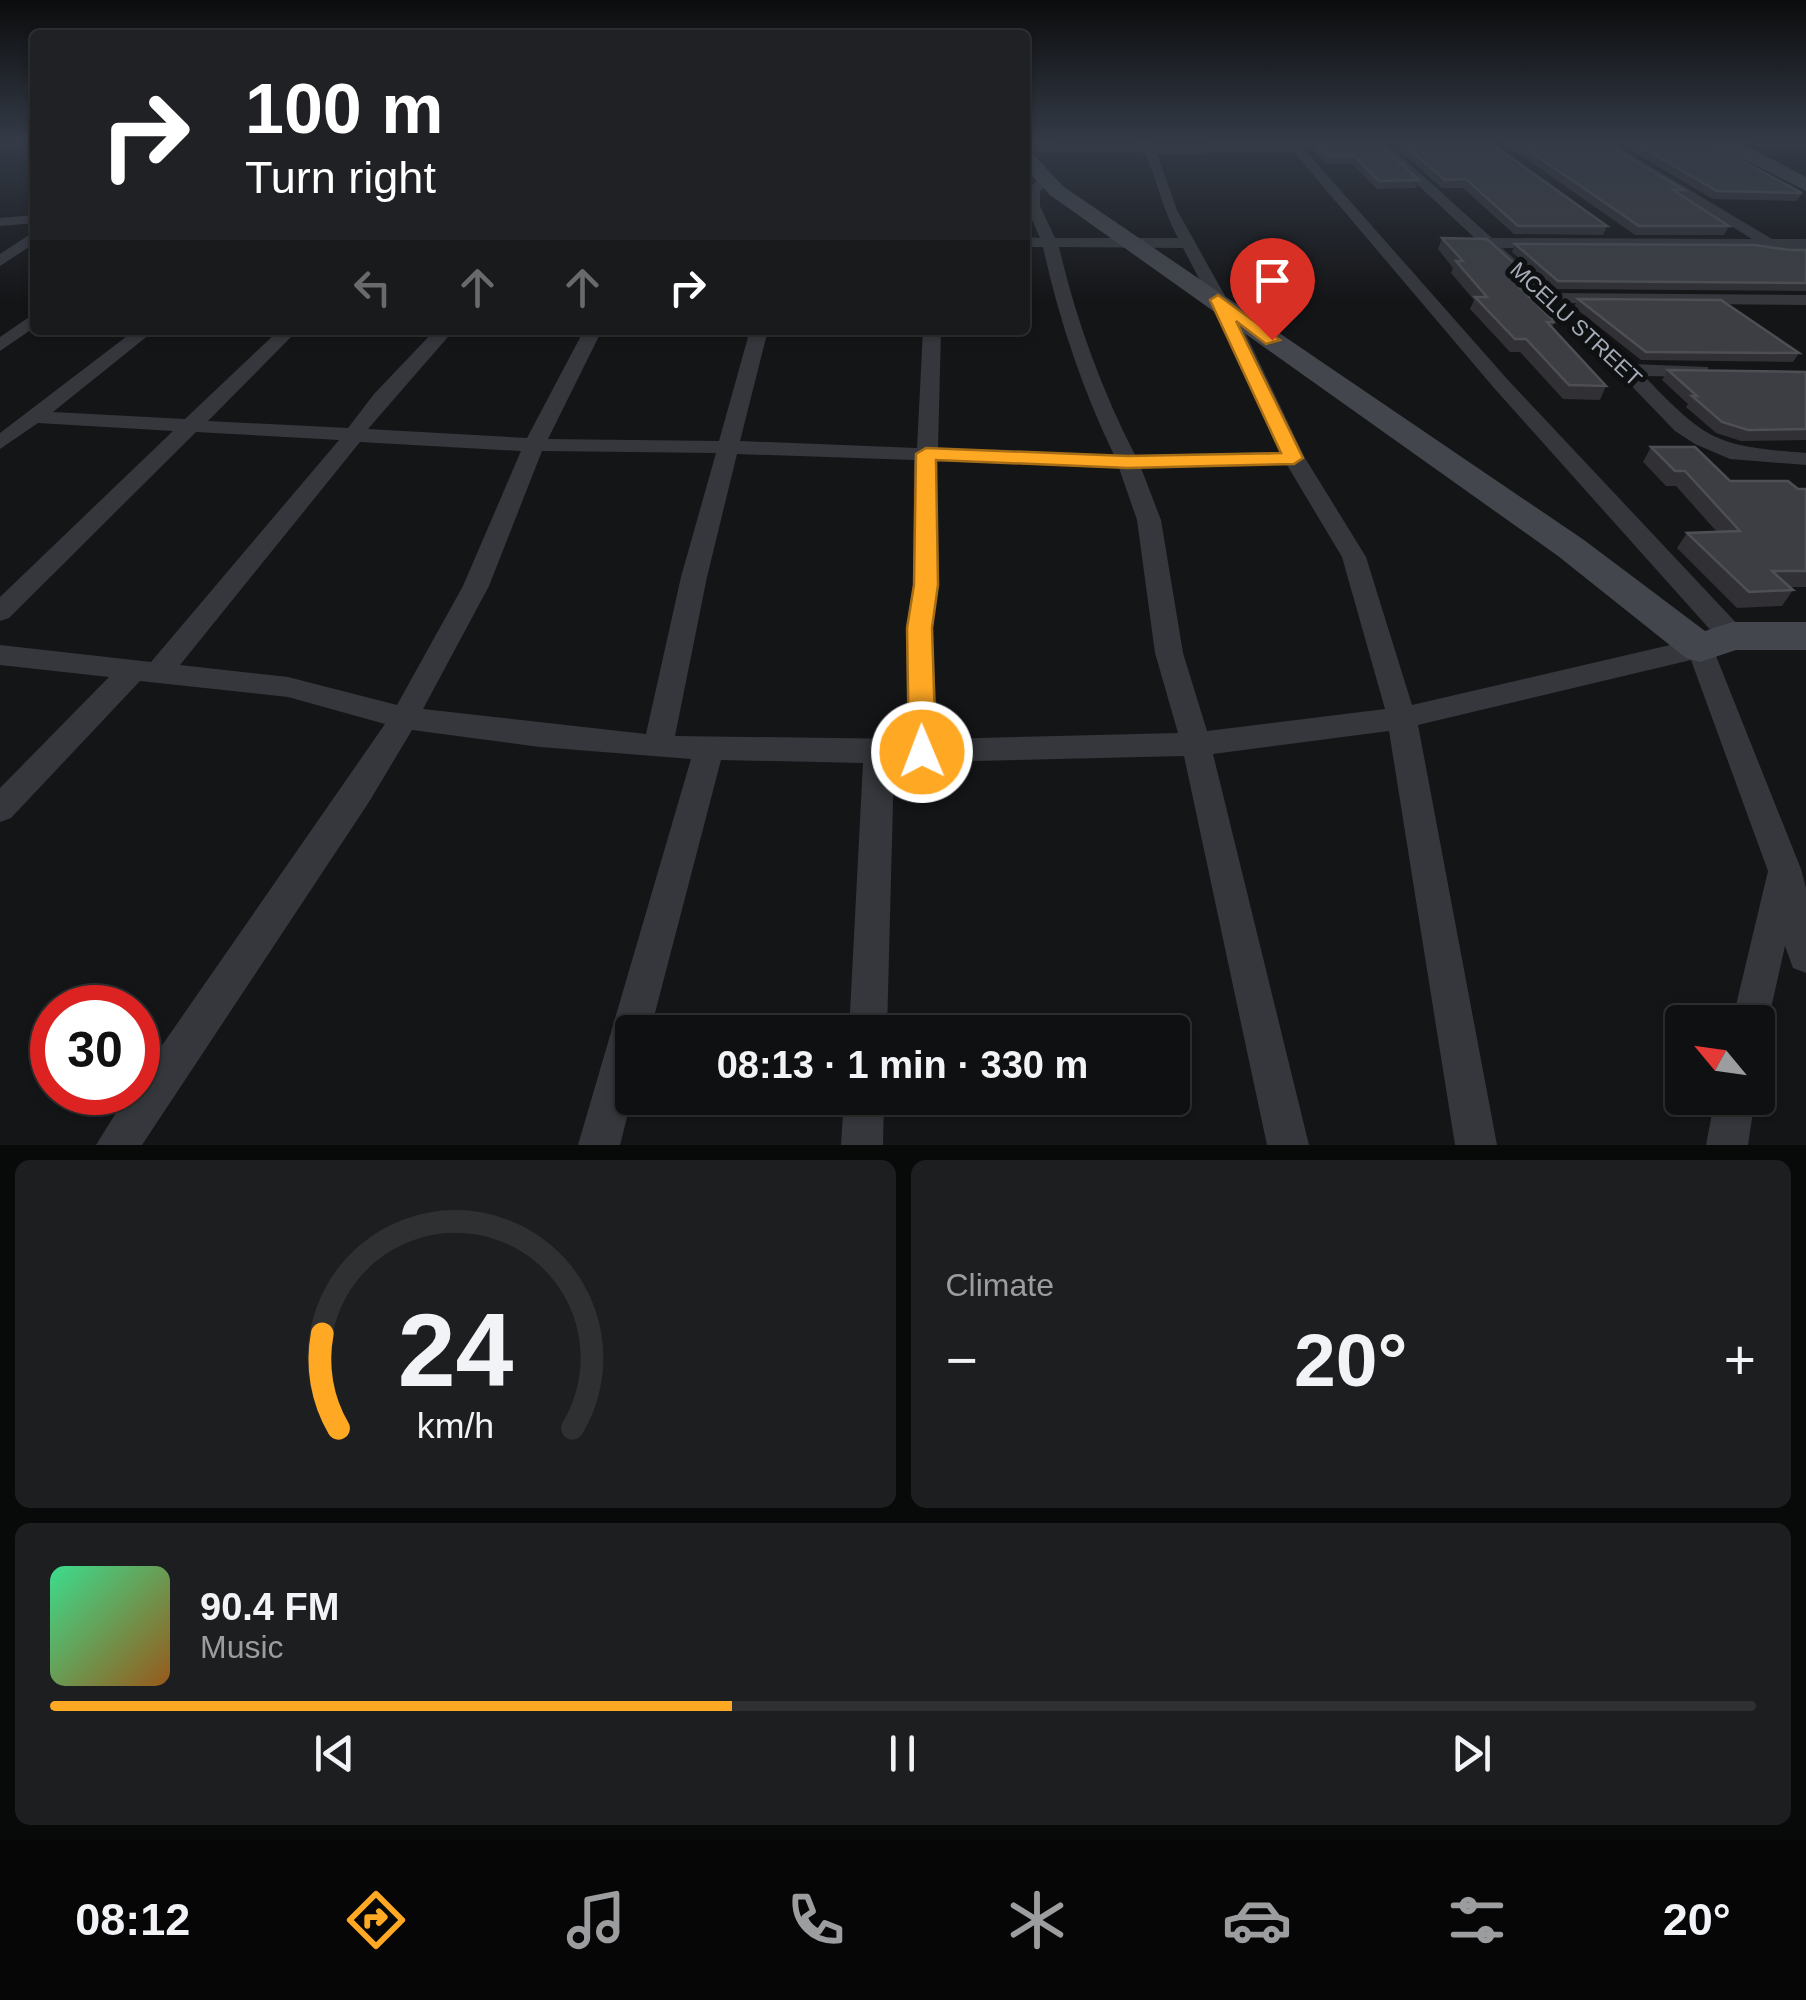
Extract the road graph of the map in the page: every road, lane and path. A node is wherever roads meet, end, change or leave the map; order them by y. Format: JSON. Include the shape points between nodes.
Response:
{"nodes":[{"id":1,"x":1033,"y":194,"type":"edge"},
{"id":2,"x":1067,"y":194,"type":"edge"},
{"id":3,"x":1165,"y":194,"type":"edge"},
{"id":4,"x":1337,"y":194,"type":"edge"},
{"id":5,"x":1437,"y":194,"type":"edge"},
{"id":6,"x":1689,"y":194,"type":"edge"},
{"id":7,"x":30,"y":219,"type":"edge"},
{"id":8,"x":0,"y":222,"type":"edge"},
{"id":9,"x":1615,"y":232,"type":"dead end"},
{"id":10,"x":30,"y":240,"type":"edge"},
{"id":11,"x":1131,"y":241,"type":"junction"},
{"id":12,"x":1038,"y":242,"type":"edge"},
{"id":13,"x":1188,"y":242,"type":"junction"},
{"id":14,"x":1491,"y":242,"type":"junction"},
{"id":15,"x":1630,"y":242,"type":"junction"},
{"id":16,"x":1771,"y":244,"type":"junction"},
{"id":17,"x":1806,"y":244,"type":"edge"},
{"id":18,"x":0,"y":261,"type":"edge"},
{"id":19,"x":1549,"y":298,"type":"junction"},
{"id":20,"x":1218,"y":300,"type":"junction"},
{"id":21,"x":1806,"y":300,"type":"edge"},
{"id":22,"x":30,"y":322,"type":"edge"},
{"id":23,"x":140,"y":335,"type":"edge"},
{"id":24,"x":284,"y":335,"type":"edge"},
{"id":25,"x":441,"y":335,"type":"edge"},
{"id":26,"x":590,"y":335,"type":"edge"},
{"id":27,"x":758,"y":335,"type":"edge"},
{"id":28,"x":932,"y":335,"type":"edge"},
{"id":29,"x":0,"y":346,"type":"edge"},
{"id":30,"x":1627,"y":370,"type":"junction"},
{"id":31,"x":1726,"y":371,"type":"edge"},
{"id":32,"x":33,"y":417,"type":"junction"},
{"id":33,"x":194,"y":424,"type":"junction"},
{"id":34,"x":350,"y":436,"type":"junction"},
{"id":35,"x":0,"y":442,"type":"edge"},
{"id":36,"x":534,"y":445,"type":"junction"},
{"id":37,"x":729,"y":448,"type":"junction"},
{"id":38,"x":926,"y":454,"type":"junction"},
{"id":39,"x":1294,"y":458,"type":"junction"},
{"id":40,"x":1806,"y":459,"type":"edge"},
{"id":41,"x":1128,"y":462,"type":"junction"},
{"id":42,"x":0,"y":612,"type":"edge"},
{"id":43,"x":1806,"y":636,"type":"edge"},
{"id":44,"x":1716,"y":642,"type":"junction"},
{"id":45,"x":0,"y":654,"type":"edge"},
{"id":46,"x":146,"y":670,"type":"junction"},
{"id":47,"x":404,"y":718,"type":"junction"},
{"id":48,"x":1402,"y":718,"type":"junction"},
{"id":49,"x":1196,"y":744,"type":"junction"},
{"id":50,"x":658,"y":747,"type":"junction"},
{"id":51,"x":709,"y":749,"type":"junction"},
{"id":52,"x":879,"y":752,"type":"junction"},
{"id":53,"x":922,"y":752,"type":"junction"},
{"id":54,"x":0,"y":809,"type":"edge"},
{"id":55,"x":1784,"y":869,"type":"junction"},
{"id":56,"x":1806,"y":956,"type":"edge"},
{"id":57,"x":1755,"y":1005,"type":"edge"},
{"id":58,"x":869,"y":1015,"type":"edge"},
{"id":59,"x":863,"y":1115,"type":"edge"},
{"id":60,"x":1732,"y":1115,"type":"edge"},
{"id":61,"x":116,"y":1145,"type":"edge"},
{"id":62,"x":598,"y":1145,"type":"edge"},
{"id":63,"x":862,"y":1145,"type":"edge"},
{"id":64,"x":1288,"y":1145,"type":"edge"},
{"id":65,"x":1476,"y":1145,"type":"edge"},
{"id":66,"x":1726,"y":1145,"type":"edge"}],
"edges":[{"from":1,"to":12,"type":"street"},
{"from":2,"to":11,"type":"street"},
{"from":3,"to":13,"type":"street"},
{"from":4,"to":44,"type":"street"},
{"from":5,"to":14,"type":"street","name":"MCELU STREET"},
{"from":6,"to":16,"type":"street"},
{"from":7,"to":8,"type":"street"},
{"from":9,"to":15,"type":"street"},
{"from":10,"to":18,"type":"street"},
{"from":11,"to":12,"type":"street"},
{"from":11,"to":13,"type":"street"},
{"from":11,"to":20,"type":"street"},
{"from":12,"to":41,"type":"street","via":[[1095,395]]},
{"from":13,"to":20,"type":"street"},
{"from":14,"to":15,"type":"street"},
{"from":14,"to":19,"type":"street","name":"MCELU STREET"},
{"from":15,"to":16,"type":"street"},
{"from":16,"to":17,"type":"street"},
{"from":19,"to":21,"type":"street"},
{"from":19,"to":30,"type":"street","name":"MCELU STREET"},
{"from":20,"to":39,"type":"street"},
{"from":20,"to":44,"type":"street"},
{"from":22,"to":29,"type":"street"},
{"from":23,"to":32,"type":"street"},
{"from":24,"to":33,"type":"street"},
{"from":25,"to":34,"type":"street"},
{"from":26,"to":36,"type":"street"},
{"from":27,"to":37,"type":"street"},
{"from":28,"to":38,"type":"street"},
{"from":30,"to":31,"type":"street"},
{"from":30,"to":40,"type":"street","name":"MCELU STREET","via":[[1702,440],[1738,454]]},
{"from":32,"to":33,"type":"street"},
{"from":32,"to":35,"type":"street"},
{"from":33,"to":34,"type":"street"},
{"from":33,"to":42,"type":"street"},
{"from":34,"to":36,"type":"street"},
{"from":34,"to":46,"type":"street","via":[[326,474]]},
{"from":36,"to":37,"type":"street"},
{"from":36,"to":47,"type":"street","via":[[476,586]]},
{"from":37,"to":38,"type":"street"},
{"from":37,"to":50,"type":"street"},
{"from":38,"to":41,"type":"street"},
{"from":38,"to":53,"type":"street"},
{"from":39,"to":41,"type":"street"},
{"from":39,"to":48,"type":"street","via":[[1354,558]]},
{"from":41,"to":49,"type":"street","via":[[1149,520],[1169,653]]},
{"from":43,"to":44,"type":"street"},
{"from":44,"to":48,"type":"street"},
{"from":44,"to":55,"type":"street"},
{"from":45,"to":46,"type":"street"},
{"from":46,"to":47,"type":"street","via":[[288,688]]},
{"from":46,"to":54,"type":"street"},
{"from":47,"to":50,"type":"street"},
{"from":47,"to":61,"type":"street"},
{"from":48,"to":49,"type":"street"},
{"from":48,"to":65,"type":"street"},
{"from":49,"to":53,"type":"street"},
{"from":49,"to":64,"type":"street"},
{"from":50,"to":51,"type":"street"},
{"from":51,"to":52,"type":"street"},
{"from":51,"to":62,"type":"street"},
{"from":52,"to":53,"type":"street"},
{"from":52,"to":58,"type":"street"},
{"from":55,"to":56,"type":"street"},
{"from":55,"to":57,"type":"street"},
{"from":59,"to":63,"type":"street"},
{"from":60,"to":66,"type":"street"}]}
